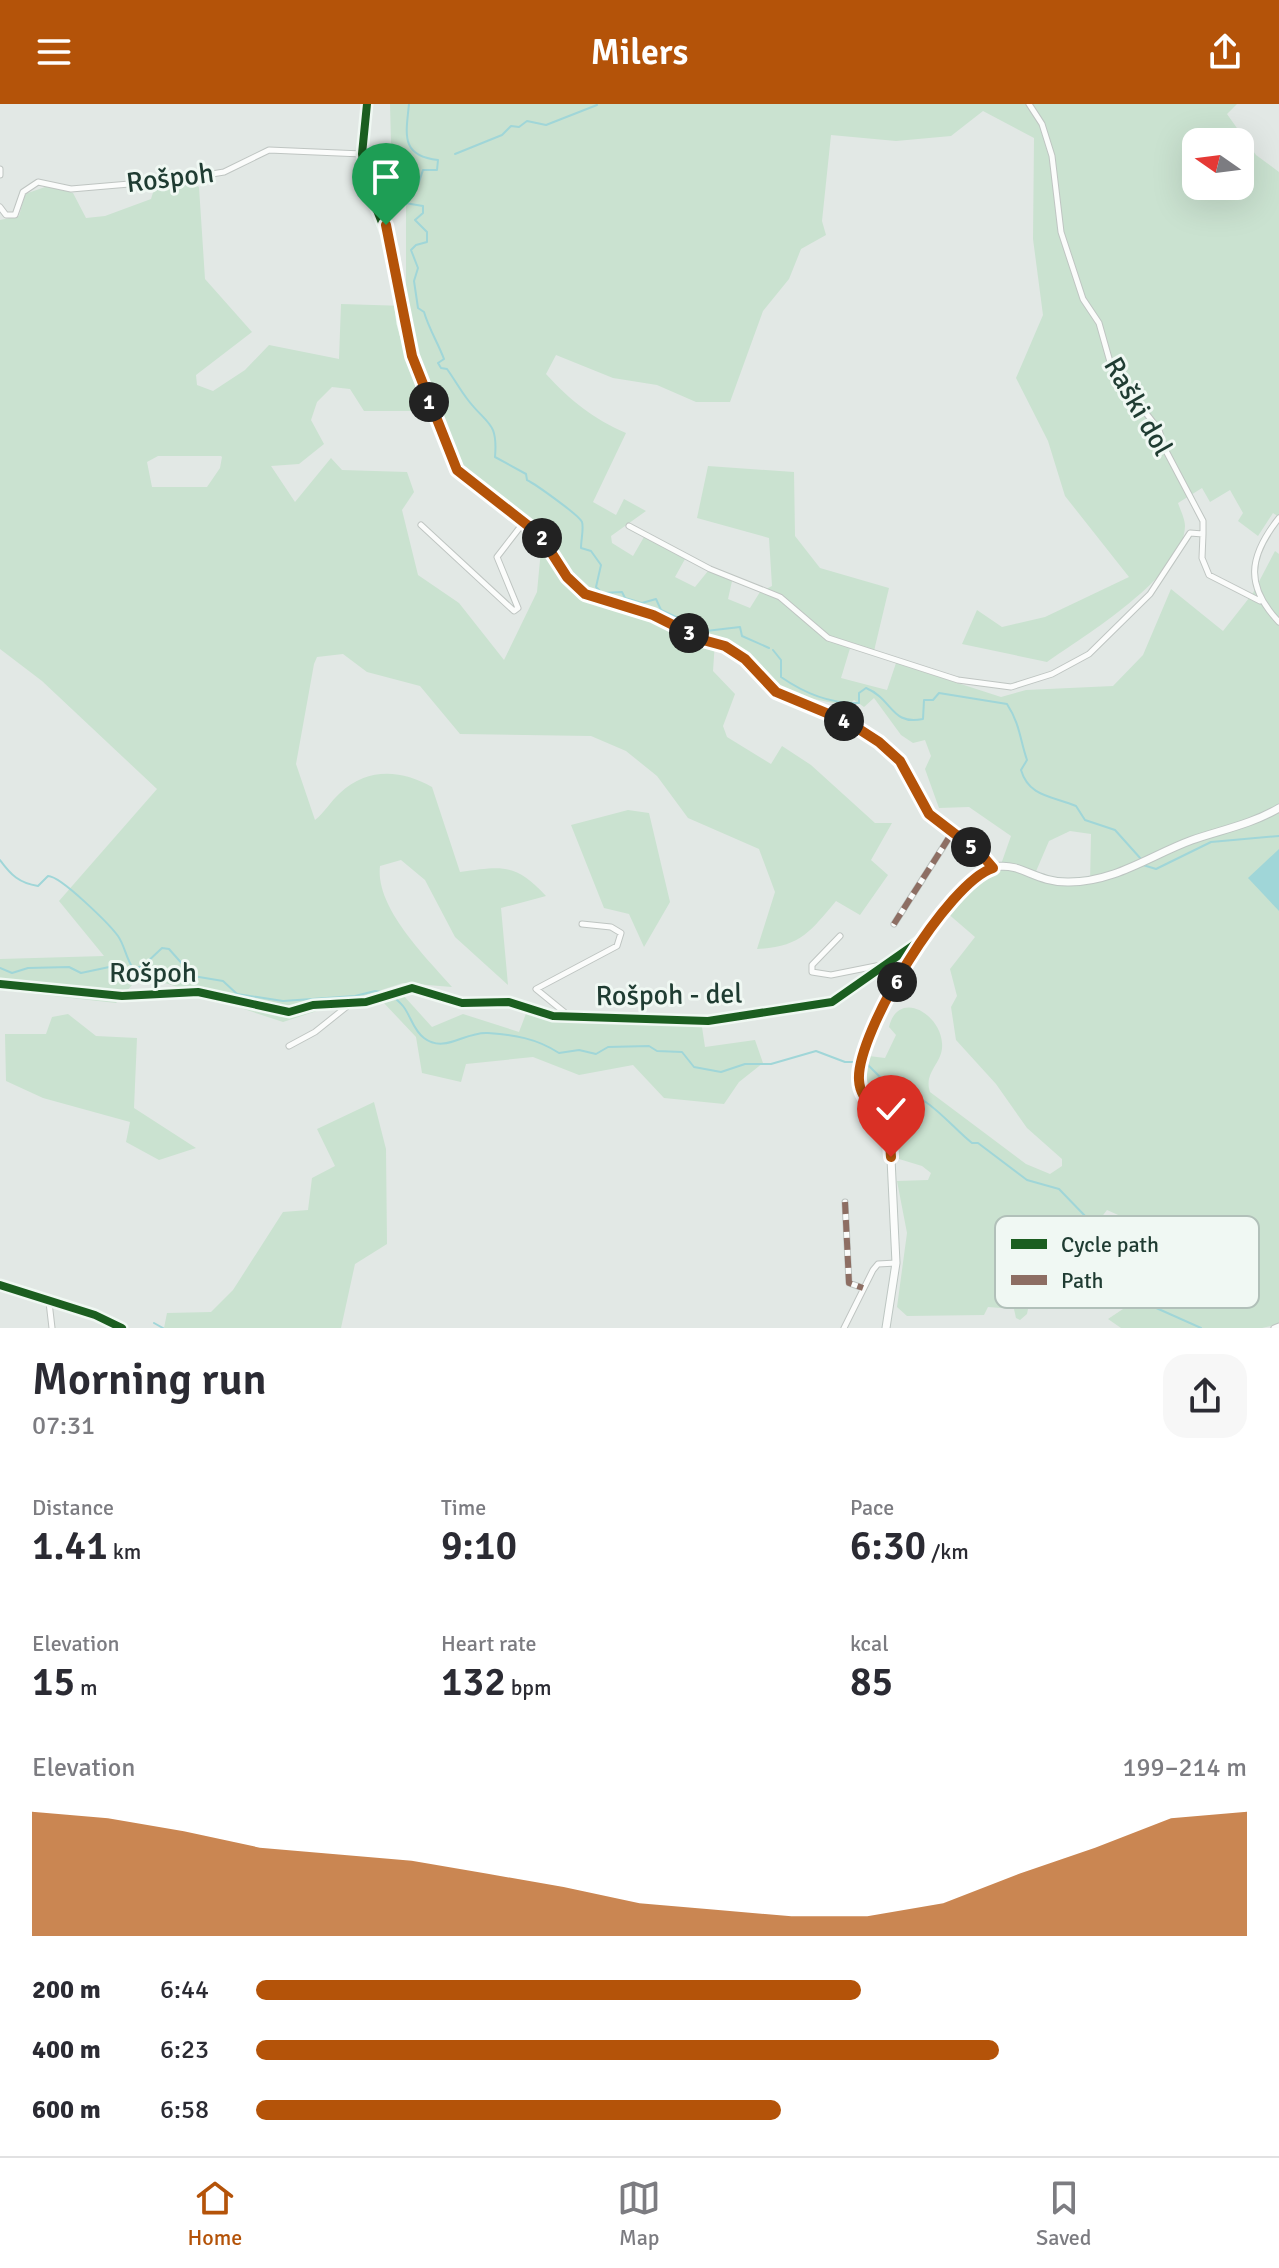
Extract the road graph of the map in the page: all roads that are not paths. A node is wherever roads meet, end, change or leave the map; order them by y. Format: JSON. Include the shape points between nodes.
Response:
{"nodes":[{"id":1,"x":367,"y":104,"type":"edge"},
{"id":2,"x":1029,"y":104,"type":"edge"},
{"id":3,"x":362,"y":154,"type":"junction"},
{"id":4,"x":0,"y":207,"type":"edge"},
{"id":5,"x":1279,"y":518,"type":"edge"},
{"id":6,"x":524,"y":522,"type":"junction"},
{"id":7,"x":421,"y":525,"type":"dead end"},
{"id":8,"x":629,"y":526,"type":"dead end"},
{"id":9,"x":1203,"y":534,"type":"junction"},
{"id":10,"x":1260,"y":601,"type":"junction"},
{"id":11,"x":1279,"y":622,"type":"edge"},
{"id":12,"x":1279,"y":808,"type":"edge"},
{"id":13,"x":952,"y":833,"type":"junction"},
{"id":14,"x":993,"y":868,"type":"junction"},
{"id":15,"x":582,"y":924,"type":"dead end"},
{"id":16,"x":894,"y":924,"type":"dead end"},
{"id":17,"x":840,"y":936,"type":"dead end"},
{"id":18,"x":925,"y":937,"type":"junction"},
{"id":19,"x":885,"y":964,"type":"junction"},
{"id":20,"x":0,"y":984,"type":"edge"},
{"id":21,"x":396,"y":990,"type":"joint"},
{"id":22,"x":351,"y":1003,"type":"junction"},
{"id":23,"x":569,"y":1016,"type":"junction"},
{"id":24,"x":289,"y":1046,"type":"dead end"},
{"id":25,"x":845,"y":1202,"type":"dead end"},
{"id":26,"x":896,"y":1263,"type":"junction"},
{"id":27,"x":0,"y":1285,"type":"edge"},
{"id":28,"x":863,"y":1288,"type":"junction"},
{"id":29,"x":49,"y":1302,"type":"junction"},
{"id":30,"x":52,"y":1328,"type":"edge"},
{"id":31,"x":122,"y":1328,"type":"edge"},
{"id":32,"x":844,"y":1328,"type":"edge"},
{"id":33,"x":886,"y":1328,"type":"edge"}],
"edges":[{"from":1,"to":3,"type":"street"},
{"from":2,"to":9,"type":"street","name":"Raški dol","via":[[1042,124],[1061,232],[1083,299],[1099,323],[1112,369],[1159,430],[1203,521]]},
{"from":3,"to":4,"type":"street","name":"Rošpoh","via":[[269,150],[224,172],[176,180],[71,189],[38,182],[23,192],[15,215],[6,215]]},
{"from":3,"to":6,"type":"street","via":[[366,183],[393,250],[406,334],[446,448],[465,478]]},
{"from":5,"to":10,"type":"street","via":[[1255,572]]},
{"from":6,"to":7,"type":"street","via":[[497,557],[518,608],[514,611]]},
{"from":6,"to":13,"type":"street","via":[[585,594],[725,646],[776,692],[848,722],[879,742],[900,761],[922,806]]},
{"from":8,"to":9,"type":"street","via":[[710,569],[780,597],[828,638],[958,680],[1011,687],[1052,674],[1089,654],[1150,594],[1190,533]]},
{"from":9,"to":10,"type":"street","name":"Raški dol","via":[[1202,558],[1209,575]]},
{"from":10,"to":11,"type":"street"},
{"from":12,"to":14,"type":"street","via":[[1108,876],[1065,882],[1026,870]]},
{"from":13,"to":14,"type":"street"},
{"from":13,"to":16,"type":"street"},
{"from":14,"to":18,"type":"street","via":[[960,888]]},
{"from":15,"to":23,"type":"street","name":"Rošpoh - del","via":[[611,927],[621,939],[617,946],[536,989]]},
{"from":17,"to":19,"type":"street","name":"Rošpoh - del","via":[[812,965],[812,972],[831,975]]},
{"from":18,"to":19,"type":"street","name":"Rošpoh - del"},
{"from":18,"to":26,"type":"street","via":[[880,1010],[859,1069],[860,1090],[890,1138]]},
{"from":19,"to":23,"type":"street","name":"Rošpoh - del","via":[[832,1002],[808,1008],[708,1021]]},
{"from":20,"to":22,"type":"street","name":"Rošpoh","via":[[122,996],[198,992],[289,1012]]},
{"from":21,"to":22,"type":"street","name":"Rošpoh"},
{"from":21,"to":23,"type":"street","name":"Rošpoh - del","via":[[425,990],[462,1003],[516,1003]]},
{"from":22,"to":24,"type":"street"},
{"from":25,"to":28,"type":"street","via":[[849,1283]]},
{"from":26,"to":28,"type":"street","via":[[878,1264]]},
{"from":26,"to":33,"type":"street"},
{"from":27,"to":29,"type":"street"},
{"from":28,"to":32,"type":"street"},
{"from":29,"to":30,"type":"street"},
{"from":29,"to":31,"type":"street"}]}
